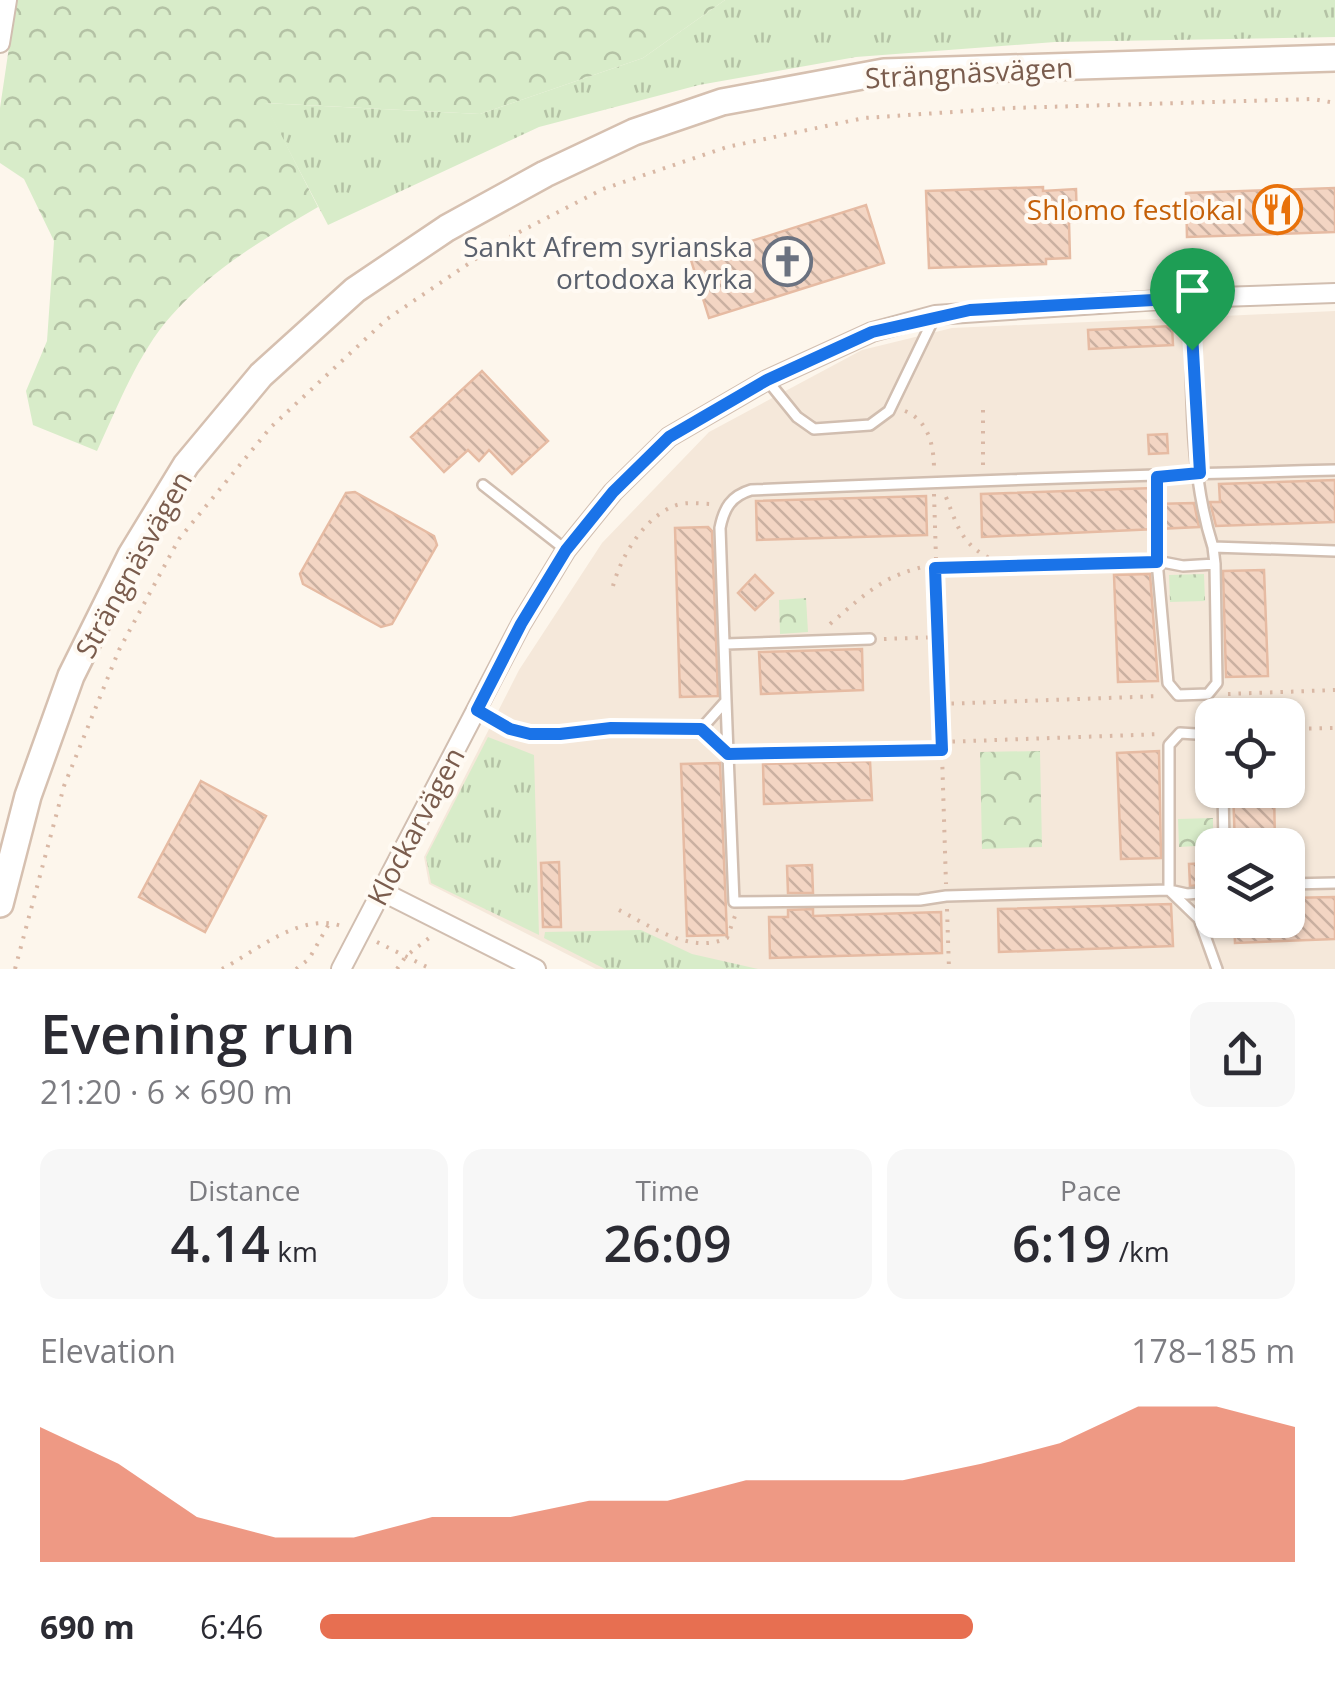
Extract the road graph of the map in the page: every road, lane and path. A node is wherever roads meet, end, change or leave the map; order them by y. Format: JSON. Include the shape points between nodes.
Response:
{"nodes":[{"id":1,"x":7,"y":0,"type":"edge"},
{"id":2,"x":0,"y":43,"type":"edge"},
{"id":3,"x":1335,"y":58,"type":"edge"},
{"id":4,"x":1335,"y":103,"type":"edge"},
{"id":5,"x":1335,"y":293,"type":"edge"},
{"id":6,"x":1190,"y":298,"type":"junction"},
{"id":7,"x":935,"y":316,"type":"junction"},
{"id":8,"x":767,"y":380,"type":"junction"},
{"id":9,"x":890,"y":406,"type":"junction"},
{"id":10,"x":983,"y":410,"type":"dead end"},
{"id":11,"x":1335,"y":470,"type":"edge"},
{"id":12,"x":1200,"y":473,"type":"junction"},
{"id":13,"x":1157,"y":477,"type":"junction"},
{"id":14,"x":982,"y":479,"type":"junction"},
{"id":15,"x":934,"y":482,"type":"junction"},
{"id":16,"x":483,"y":486,"type":"dead end"},
{"id":17,"x":728,"y":504,"type":"junction"},
{"id":18,"x":1157,"y":538,"type":"joint"},
{"id":19,"x":1213,"y":548,"type":"junction"},
{"id":20,"x":566,"y":550,"type":"junction"},
{"id":21,"x":1335,"y":551,"type":"edge"},
{"id":22,"x":1157,"y":562,"type":"junction"},
{"id":23,"x":1215,"y":564,"type":"junction"},
{"id":24,"x":1004,"y":565,"type":"junction"},
{"id":25,"x":936,"y":566,"type":"junction"},
{"id":26,"x":614,"y":586,"type":"dead end"},
{"id":27,"x":939,"y":637,"type":"junction"},
{"id":28,"x":870,"y":639,"type":"joint"},
{"id":29,"x":810,"y":642,"type":"junction"},
{"id":30,"x":726,"y":644,"type":"junction"},
{"id":31,"x":1335,"y":690,"type":"edge"},
{"id":32,"x":1208,"y":694,"type":"junction"},
{"id":33,"x":1178,"y":696,"type":"junction"},
{"id":34,"x":726,"y":701,"type":"junction"},
{"id":35,"x":941,"y":704,"type":"junction"},
{"id":36,"x":477,"y":710,"type":"junction"},
{"id":37,"x":1335,"y":728,"type":"edge"},
{"id":38,"x":701,"y":729,"type":"junction"},
{"id":39,"x":1305,"y":729,"type":"edge"},
{"id":40,"x":1180,"y":733,"type":"junction"},
{"id":41,"x":1195,"y":733,"type":"edge"},
{"id":42,"x":942,"y":742,"type":"junction"},
{"id":43,"x":942,"y":750,"type":"junction"},
{"id":44,"x":876,"y":752,"type":"joint"},
{"id":45,"x":728,"y":754,"type":"junction"},
{"id":46,"x":1305,"y":884,"type":"edge"},
{"id":47,"x":1335,"y":884,"type":"edge"},
{"id":48,"x":1169,"y":890,"type":"junction"},
{"id":49,"x":381,"y":891,"type":"junction"},
{"id":50,"x":1195,"y":893,"type":"edge"},
{"id":51,"x":946,"y":896,"type":"junction"},
{"id":52,"x":734,"y":902,"type":"junction"},
{"id":53,"x":0,"y":904,"type":"edge"},
{"id":54,"x":619,"y":910,"type":"dead end"},
{"id":55,"x":1195,"y":915,"type":"edge"},
{"id":56,"x":440,"y":921,"type":"junction"},
{"id":57,"x":330,"y":922,"type":"junction"},
{"id":58,"x":359,"y":933,"type":"junction"},
{"id":59,"x":1205,"y":938,"type":"edge"},
{"id":60,"x":406,"y":956,"type":"junction"},
{"id":61,"x":15,"y":969,"type":"edge"},
{"id":62,"x":222,"y":969,"type":"edge"},
{"id":63,"x":296,"y":969,"type":"edge"},
{"id":64,"x":341,"y":969,"type":"edge"},
{"id":65,"x":397,"y":969,"type":"edge"},
{"id":66,"x":431,"y":969,"type":"edge"},
{"id":67,"x":536,"y":969,"type":"edge"},
{"id":68,"x":949,"y":969,"type":"edge"},
{"id":69,"x":1216,"y":969,"type":"edge"}],
"edges":[{"from":1,"to":2,"type":"street"},
{"from":3,"to":53,"type":"main road","name":"Strängnäsvägen","via":[[884,72],[722,102],[634,132],[447,228],[355,290],[261,375],[186,465],[130,555],[72,676],[28,796]]},
{"from":4,"to":61,"type":"path","via":[[1313,98],[864,118],[727,147],[602,189],[502,241],[387,319],[271,427],[179,538],[119,650],[64,786]]},
{"from":5,"to":6,"type":"street","name":"Klockarvägen"},
{"from":6,"to":7,"type":"street","name":"Klockarvägen"},
{"from":6,"to":12,"type":"lane"},
{"from":7,"to":8,"type":"street","name":"Klockarvägen","via":[[872,332]]},
{"from":7,"to":9,"type":"lane"},
{"from":8,"to":9,"type":"lane","via":[[796,417],[814,428],[870,425]]},
{"from":8,"to":20,"type":"street","name":"Klockarvägen","via":[[669,437]]},
{"from":9,"to":15,"type":"path","via":[[913,414],[928,431]]},
{"from":10,"to":14,"type":"path"},
{"from":11,"to":12,"type":"lane"},
{"from":12,"to":13,"type":"lane"},
{"from":12,"to":19,"type":"lane"},
{"from":13,"to":14,"type":"lane"},
{"from":13,"to":18,"type":"path"},
{"from":14,"to":15,"type":"lane"},
{"from":15,"to":17,"type":"lane","via":[[752,490]]},
{"from":15,"to":24,"type":"path","via":[[960,533],[977,553]]},
{"from":15,"to":25,"type":"path"},
{"from":16,"to":20,"type":"lane"},
{"from":17,"to":26,"type":"path","via":[[678,504],[654,516],[618,566]]},
{"from":17,"to":30,"type":"lane","via":[[720,528]]},
{"from":18,"to":22,"type":"lane"},
{"from":19,"to":21,"type":"lane"},
{"from":19,"to":23,"type":"lane"},
{"from":20,"to":36,"type":"street","name":"Klockarvägen"},
{"from":22,"to":23,"type":"lane"},
{"from":22,"to":24,"type":"path"},
{"from":22,"to":33,"type":"lane","via":[[1168,684]]},
{"from":23,"to":32,"type":"lane","via":[[1217,683]]},
{"from":24,"to":25,"type":"path"},
{"from":25,"to":27,"type":"path"},
{"from":25,"to":29,"type":"path","via":[[901,571],[878,584]]},
{"from":27,"to":28,"type":"path"},
{"from":27,"to":35,"type":"path"},
{"from":28,"to":29,"type":"lane"},
{"from":29,"to":30,"type":"lane"},
{"from":30,"to":34,"type":"lane"},
{"from":31,"to":32,"type":"path"},
{"from":32,"to":33,"type":"lane"},
{"from":33,"to":35,"type":"path"},
{"from":34,"to":38,"type":"lane"},
{"from":34,"to":45,"type":"lane"},
{"from":35,"to":42,"type":"path"},
{"from":36,"to":38,"type":"lane","via":[[530,734]]},
{"from":36,"to":49,"type":"street","name":"Klockarvägen"},
{"from":37,"to":39,"type":"path"},
{"from":38,"to":45,"type":"lane"},
{"from":40,"to":41,"type":"lane"},
{"from":40,"to":42,"type":"path"},
{"from":40,"to":48,"type":"lane","via":[[1169,745]]},
{"from":42,"to":43,"type":"path"},
{"from":43,"to":44,"type":"path"},
{"from":43,"to":51,"type":"path"},
{"from":44,"to":45,"type":"lane"},
{"from":45,"to":52,"type":"lane"},
{"from":46,"to":47,"type":"lane"},
{"from":48,"to":50,"type":"lane"},
{"from":48,"to":51,"type":"lane"},
{"from":48,"to":55,"type":"lane"},
{"from":49,"to":56,"type":"street"},
{"from":49,"to":58,"type":"street","name":"Klockarvägen"},
{"from":51,"to":52,"type":"lane"},
{"from":51,"to":68,"type":"path"},
{"from":52,"to":54,"type":"path","via":[[735,920],[727,938],[716,943],[678,940]]},
{"from":56,"to":60,"type":"path"},
{"from":56,"to":67,"type":"street"},
{"from":57,"to":58,"type":"path"},
{"from":57,"to":62,"type":"path","via":[[310,923]]},
{"from":57,"to":63,"type":"path"},
{"from":58,"to":60,"type":"path"},
{"from":58,"to":64,"type":"street","name":"Klockarvägen"},
{"from":59,"to":69,"type":"lane"},
{"from":60,"to":65,"type":"path"},
{"from":60,"to":66,"type":"path"}]}
